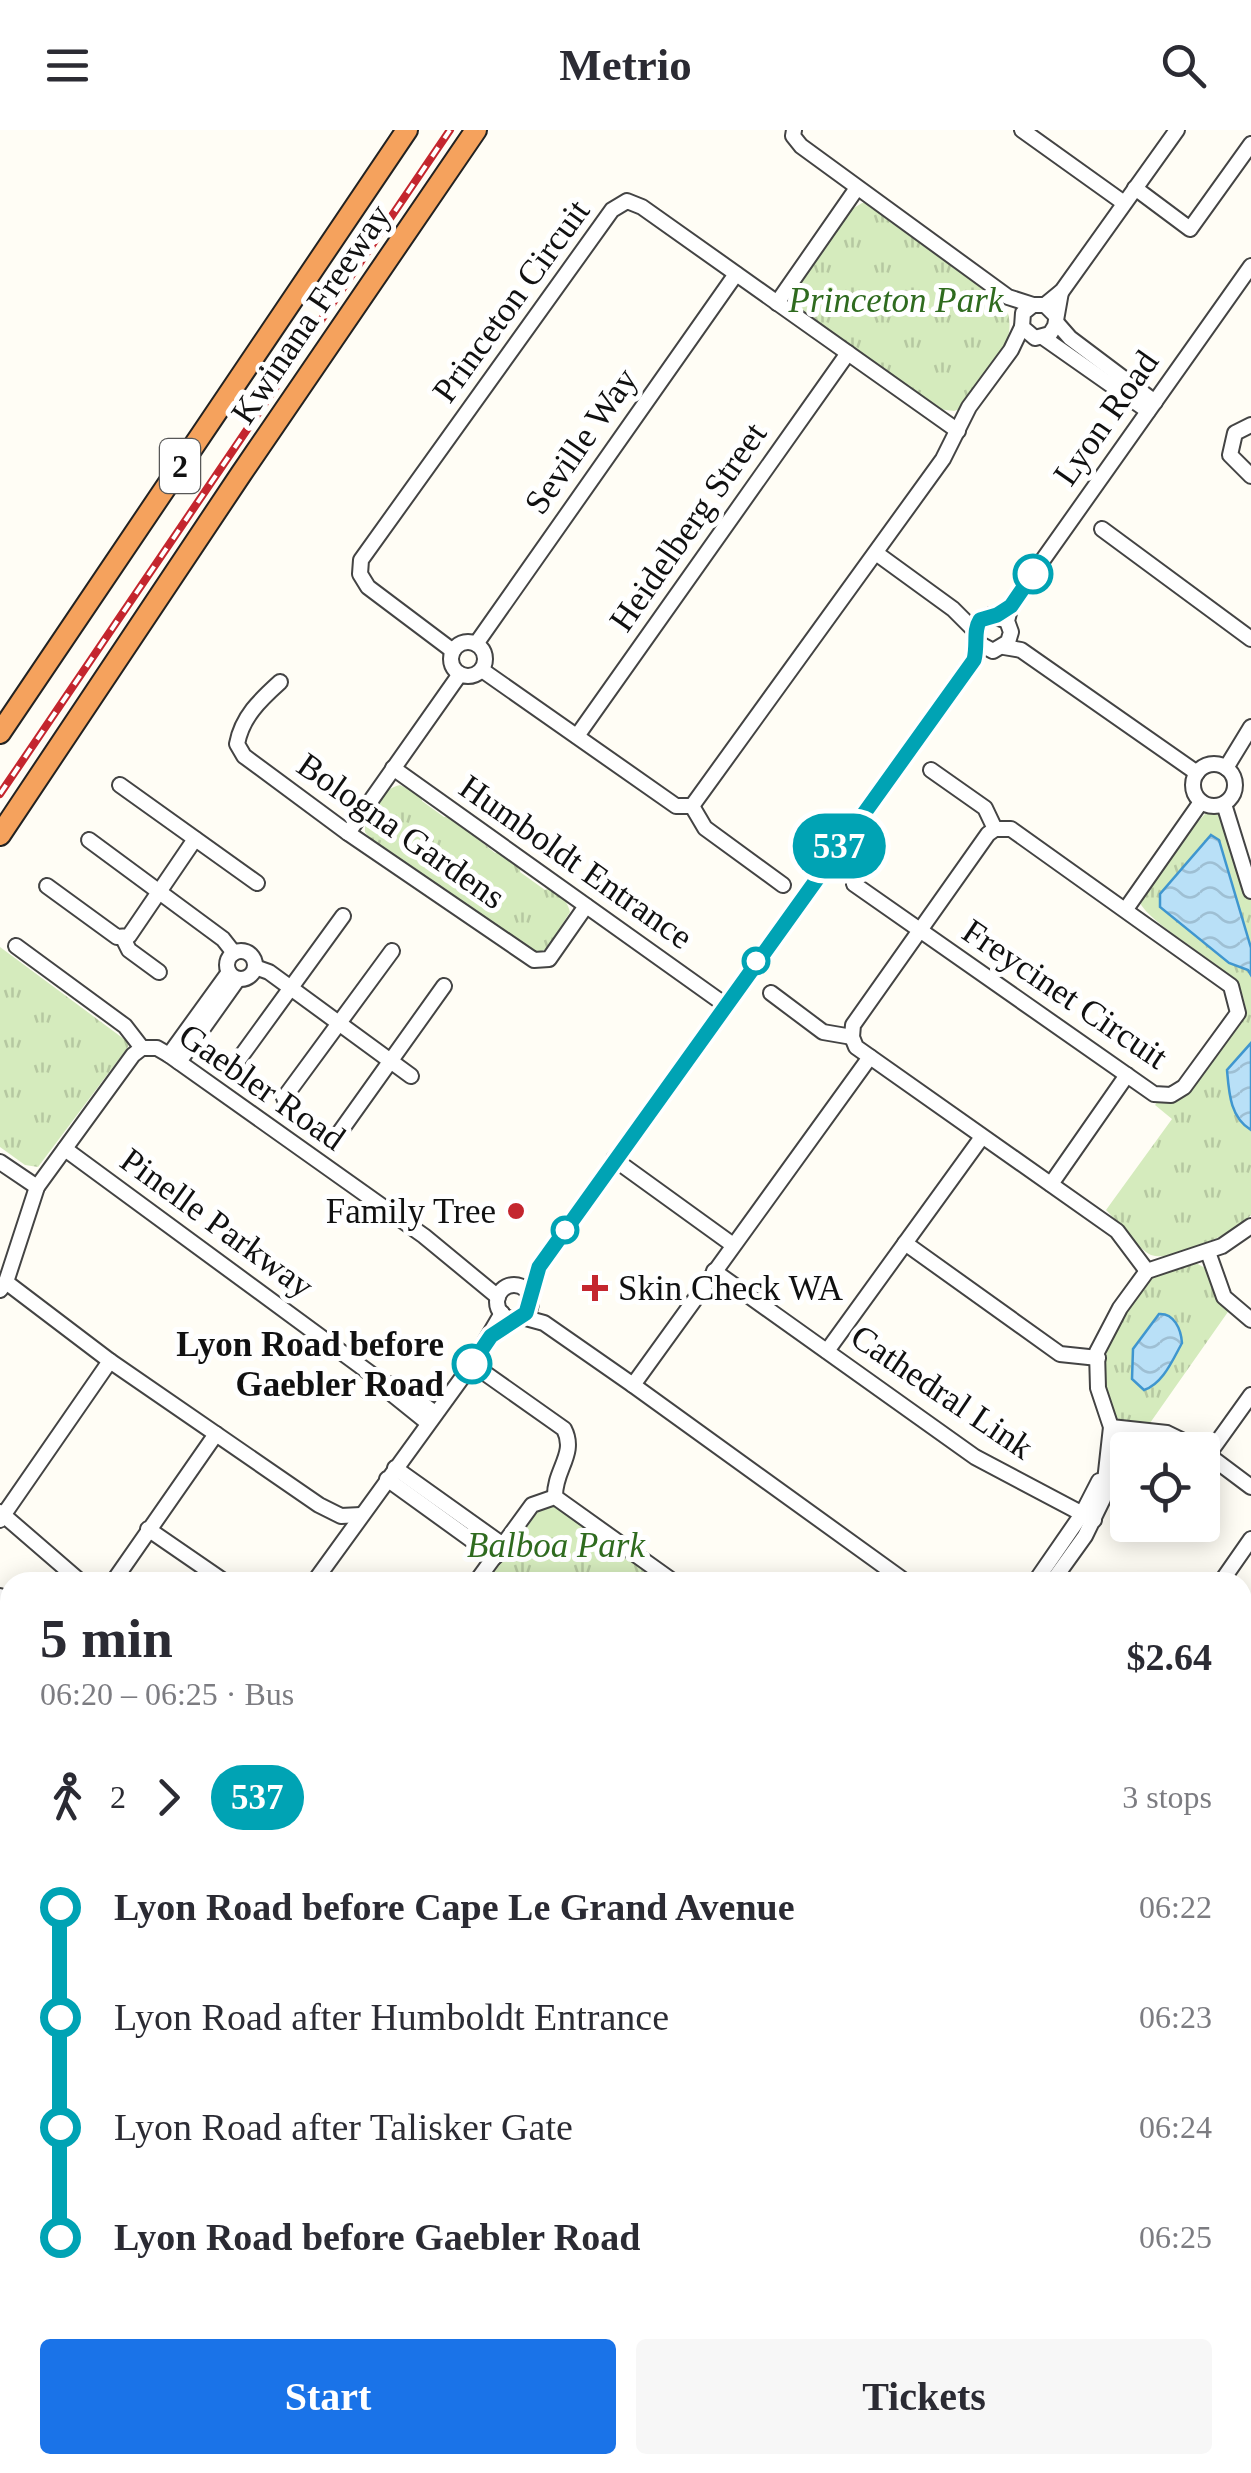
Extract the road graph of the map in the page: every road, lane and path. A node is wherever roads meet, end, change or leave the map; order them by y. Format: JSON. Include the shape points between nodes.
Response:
{"nodes":[{"id":1,"x":407,"y":130,"type":"edge"},
{"id":2,"x":794,"y":130,"type":"edge"},
{"id":3,"x":1022,"y":130,"type":"edge"},
{"id":4,"x":1177,"y":130,"type":"edge"},
{"id":5,"x":474,"y":134,"type":"edge"},
{"id":6,"x":1251,"y":144,"type":"edge"},
{"id":7,"x":857,"y":188,"type":"junction"},
{"id":8,"x":1135,"y":188,"type":"junction"},
{"id":9,"x":1124,"y":203,"type":"junction"},
{"id":10,"x":1251,"y":266,"type":"edge"},
{"id":11,"x":736,"y":274,"type":"junction"},
{"id":12,"x":778,"y":303,"type":"junction"},
{"id":13,"x":1039,"y":315,"type":"junction"},
{"id":14,"x":1040,"y":338,"type":"junction"},
{"id":15,"x":1010,"y":350,"type":"junction"},
{"id":16,"x":848,"y":353,"type":"junction"},
{"id":17,"x":1152,"y":406,"type":"junction"},
{"id":18,"x":1251,"y":425,"type":"edge"},
{"id":19,"x":958,"y":431,"type":"junction"},
{"id":20,"x":1251,"y":476,"type":"edge"},
{"id":21,"x":1102,"y":529,"type":"dead end"},
{"id":22,"x":876,"y":553,"type":"junction"},
{"id":23,"x":952,"y":609,"type":"junction"},
{"id":24,"x":1000,"y":621,"type":"junction"},
{"id":25,"x":976,"y":637,"type":"junction"},
{"id":26,"x":1251,"y":639,"type":"edge"},
{"id":27,"x":476,"y":644,"type":"junction"},
{"id":28,"x":999,"y":649,"type":"junction"},
{"id":29,"x":1021,"y":650,"type":"junction"},
{"id":30,"x":453,"y":651,"type":"junction"},
{"id":31,"x":974,"y":660,"type":"junction"},
{"id":32,"x":482,"y":670,"type":"junction"},
{"id":33,"x":460,"y":674,"type":"junction"},
{"id":34,"x":280,"y":682,"type":"dead end"},
{"id":35,"x":1251,"y":726,"type":"edge"},
{"id":36,"x":0,"y":733,"type":"edge"},
{"id":37,"x":577,"y":736,"type":"junction"},
{"id":38,"x":394,"y":768,"type":"junction"},
{"id":39,"x":1226,"y":768,"type":"junction"},
{"id":40,"x":931,"y":770,"type":"dead end"},
{"id":41,"x":1197,"y":773,"type":"junction"},
{"id":42,"x":120,"y":785,"type":"dead end"},
{"id":43,"x":1201,"y":802,"type":"junction"},
{"id":44,"x":1224,"y":804,"type":"junction"},
{"id":45,"x":692,"y":806,"type":"junction"},
{"id":46,"x":995,"y":828,"type":"junction"},
{"id":47,"x":348,"y":833,"type":"junction"},
{"id":48,"x":0,"y":835,"type":"edge"},
{"id":49,"x":195,"y":839,"type":"junction"},
{"id":50,"x":89,"y":840,"type":"dead end"},
{"id":51,"x":258,"y":883,"type":"dead end"},
{"id":52,"x":854,"y":884,"type":"dead end"},
{"id":53,"x":783,"y":885,"type":"dead end"},
{"id":54,"x":47,"y":886,"type":"dead end"},
{"id":55,"x":1251,"y":891,"type":"edge"},
{"id":56,"x":159,"y":892,"type":"junction"},
{"id":57,"x":586,"y":906,"type":"junction"},
{"id":58,"x":1126,"y":909,"type":"junction"},
{"id":59,"x":343,"y":916,"type":"dead end"},
{"id":60,"x":920,"y":931,"type":"junction"},
{"id":61,"x":123,"y":938,"type":"junction"},
{"id":62,"x":16,"y":946,"type":"dead end"},
{"id":63,"x":392,"y":951,"type":"dead end"},
{"id":64,"x":234,"y":953,"type":"junction"},
{"id":65,"x":255,"y":967,"type":"junction"},
{"id":66,"x":160,"y":972,"type":"dead end"},
{"id":67,"x":233,"y":975,"type":"junction"},
{"id":68,"x":444,"y":986,"type":"dead end"},
{"id":69,"x":291,"y":988,"type":"junction"},
{"id":70,"x":771,"y":993,"type":"dead end"},
{"id":71,"x":724,"y":1004,"type":"junction"},
{"id":72,"x":339,"y":1024,"type":"junction"},
{"id":73,"x":852,"y":1037,"type":"junction"},
{"id":74,"x":142,"y":1048,"type":"junction"},
{"id":75,"x":870,"y":1057,"type":"junction"},
{"id":76,"x":174,"y":1058,"type":"junction"},
{"id":77,"x":390,"y":1061,"type":"junction"},
{"id":78,"x":234,"y":1066,"type":"dead end"},
{"id":79,"x":1127,"y":1075,"type":"junction"},
{"id":80,"x":411,"y":1076,"type":"dead end"},
{"id":81,"x":284,"y":1098,"type":"dead end"},
{"id":82,"x":336,"y":1136,"type":"dead end"},
{"id":83,"x":982,"y":1137,"type":"junction"},
{"id":84,"x":65,"y":1149,"type":"junction"},
{"id":85,"x":614,"y":1160,"type":"junction"},
{"id":86,"x":0,"y":1162,"type":"edge"},
{"id":87,"x":1050,"y":1184,"type":"junction"},
{"id":88,"x":38,"y":1187,"type":"junction"},
{"id":89,"x":1251,"y":1226,"type":"edge"},
{"id":90,"x":905,"y":1243,"type":"junction"},
{"id":91,"x":732,"y":1245,"type":"junction"},
{"id":92,"x":8,"y":1251,"type":"edge"},
{"id":93,"x":1208,"y":1252,"type":"junction"},
{"id":94,"x":539,"y":1267,"type":"junction"},
{"id":95,"x":714,"y":1271,"type":"junction"},
{"id":96,"x":1147,"y":1271,"type":"junction"},
{"id":97,"x":478,"y":1278,"type":"junction"},
{"id":98,"x":512,"y":1285,"type":"junction"},
{"id":99,"x":3,"y":1286,"type":"edge"},
{"id":100,"x":498,"y":1297,"type":"junction"},
{"id":101,"x":530,"y":1298,"type":"junction"},
{"id":102,"x":513,"y":1316,"type":"junction"},
{"id":103,"x":1251,"y":1320,"type":"edge"},
{"id":104,"x":544,"y":1323,"type":"junction"},
{"id":105,"x":826,"y":1352,"type":"junction"},
{"id":106,"x":1098,"y":1358,"type":"junction"},
{"id":107,"x":110,"y":1361,"type":"junction"},
{"id":108,"x":472,"y":1364,"type":"junction"},
{"id":109,"x":634,"y":1384,"type":"junction"},
{"id":110,"x":1251,"y":1395,"type":"edge"},
{"id":111,"x":432,"y":1418,"type":"junction"},
{"id":112,"x":1110,"y":1432,"type":"joint"},
{"id":113,"x":1220,"y":1433,"type":"edge"},
{"id":114,"x":216,"y":1434,"type":"junction"},
{"id":115,"x":1220,"y":1464,"type":"edge"},
{"id":116,"x":391,"y":1474,"type":"junction"},
{"id":117,"x":1251,"y":1487,"type":"edge"},
{"id":118,"x":555,"y":1497,"type":"junction"},
{"id":119,"x":318,"y":1505,"type":"junction"},
{"id":120,"x":361,"y":1515,"type":"junction"},
{"id":121,"x":1,"y":1516,"type":"edge"},
{"id":122,"x":1088,"y":1517,"type":"junction"},
{"id":123,"x":148,"y":1529,"type":"junction"},
{"id":124,"x":1251,"y":1540,"type":"edge"},
{"id":125,"x":342,"y":1543,"type":"junction"},
{"id":126,"x":499,"y":1551,"type":"junction"},
{"id":127,"x":69,"y":1572,"type":"edge"},
{"id":128,"x":120,"y":1572,"type":"edge"},
{"id":129,"x":210,"y":1572,"type":"edge"},
{"id":130,"x":321,"y":1572,"type":"edge"},
{"id":131,"x":483,"y":1572,"type":"edge"},
{"id":132,"x":660,"y":1572,"type":"edge"},
{"id":133,"x":892,"y":1572,"type":"edge"},
{"id":134,"x":1043,"y":1572,"type":"edge"},
{"id":135,"x":1058,"y":1572,"type":"edge"},
{"id":136,"x":1227,"y":1572,"type":"edge"}],
"edges":[{"from":1,"to":36,"type":"highway","name":"Kwinana Freeway","number":"2"},
{"from":2,"to":7,"type":"street","via":[[801,146]]},
{"from":3,"to":9,"type":"street"},
{"from":4,"to":8,"type":"street"},
{"from":5,"to":48,"type":"highway","name":"Kwinana Freeway","number":"2"},
{"from":6,"to":8,"type":"street","via":[[1190,228]]},
{"from":7,"to":12,"type":"street"},
{"from":7,"to":13,"type":"street"},
{"from":8,"to":9,"type":"street"},
{"from":9,"to":13,"type":"street"},
{"from":10,"to":17,"type":"street","name":"Lyon Road"},
{"from":11,"to":12,"type":"street","name":"Princeton Circuit"},
{"from":11,"to":27,"type":"street","name":"Seville Way"},
{"from":11,"to":30,"type":"street","name":"Princeton Circuit","via":[[642,207],[626,201],[612,210],[362,560],[368,587]]},
{"from":12,"to":16,"type":"street","name":"Princeton Circuit"},
{"from":13,"to":14,"type":"street"},
{"from":13,"to":14,"type":"street","via":[[1052,332]]},
{"from":13,"to":15,"type":"street"},
{"from":13,"to":17,"type":"street"},
{"from":14,"to":15,"type":"street"},
{"from":14,"to":17,"type":"street"},
{"from":15,"to":19,"type":"street"},
{"from":16,"to":19,"type":"street","name":"Princeton Circuit"},
{"from":16,"to":37,"type":"street","name":"Heidelberg Street"},
{"from":17,"to":24,"type":"street","name":"Lyon Road"},
{"from":18,"to":20,"type":"street","via":[[1234,434],[1229,448]]},
{"from":19,"to":22,"type":"street"},
{"from":21,"to":26,"type":"street"},
{"from":22,"to":23,"type":"street"},
{"from":22,"to":45,"type":"street"},
{"from":23,"to":24,"type":"street"},
{"from":23,"to":25,"type":"street"},
{"from":24,"to":25,"type":"street"},
{"from":24,"to":28,"type":"street"},
{"from":24,"to":29,"type":"street"},
{"from":25,"to":28,"type":"street"},
{"from":25,"to":31,"type":"street"},
{"from":27,"to":30,"type":"street"},
{"from":27,"to":32,"type":"street","via":[[483,651]]},
{"from":28,"to":29,"type":"street"},
{"from":28,"to":31,"type":"street"},
{"from":29,"to":41,"type":"street"},
{"from":30,"to":33,"type":"street"},
{"from":31,"to":71,"type":"street"},
{"from":32,"to":33,"type":"street"},
{"from":32,"to":37,"type":"street"},
{"from":33,"to":38,"type":"street"},
{"from":34,"to":47,"type":"street","name":"Bologna Gardens","via":[[240,727],[237,744]]},
{"from":35,"to":39,"type":"street"},
{"from":37,"to":45,"type":"street","via":[[676,806]]},
{"from":38,"to":47,"type":"street"},
{"from":38,"to":57,"type":"street","name":"Humboldt Entrance"},
{"from":39,"to":41,"type":"street","via":[[1212,764]]},
{"from":39,"to":44,"type":"street","via":[[1235,786]]},
{"from":40,"to":46,"type":"street","via":[[984,808]]},
{"from":41,"to":43,"type":"street","via":[[1193,787]]},
{"from":42,"to":49,"type":"street"},
{"from":43,"to":44,"type":"street"},
{"from":43,"to":58,"type":"street"},
{"from":44,"to":55,"type":"street"},
{"from":45,"to":53,"type":"street","via":[[704,828]]},
{"from":46,"to":58,"type":"street","name":"Freycinet Circuit","via":[[1011,830]]},
{"from":46,"to":60,"type":"street","name":"Freycinet Circuit"},
{"from":47,"to":57,"type":"street","name":"Bologna Gardens","via":[[534,960],[548,958]]},
{"from":49,"to":51,"type":"street"},
{"from":49,"to":56,"type":"street"},
{"from":50,"to":56,"type":"street"},
{"from":52,"to":60,"type":"street"},
{"from":54,"to":61,"type":"street"},
{"from":56,"to":61,"type":"street"},
{"from":56,"to":64,"type":"street"},
{"from":57,"to":71,"type":"street","name":"Humboldt Entrance"},
{"from":58,"to":79,"type":"street","name":"Freycinet Circuit","via":[[1231,986],[1238,1013],[1172,1096],[1154,1094]]},
{"from":59,"to":69,"type":"street"},
{"from":60,"to":73,"type":"street","name":"Freycinet Circuit","via":[[853,1025]]},
{"from":60,"to":79,"type":"street","name":"Freycinet Circuit"},
{"from":61,"to":66,"type":"street"},
{"from":62,"to":74,"type":"street","name":"Gaebler Road","via":[[124,1026]]},
{"from":63,"to":72,"type":"street"},
{"from":64,"to":65,"type":"street","via":[[248,953]]},
{"from":64,"to":67,"type":"street","via":[[228,962]]},
{"from":65,"to":67,"type":"street","via":[[249,976]]},
{"from":65,"to":69,"type":"street"},
{"from":67,"to":76,"type":"street"},
{"from":68,"to":77,"type":"street"},
{"from":69,"to":72,"type":"street"},
{"from":69,"to":78,"type":"street"},
{"from":70,"to":73,"type":"street","via":[[823,1032]]},
{"from":71,"to":85,"type":"street"},
{"from":72,"to":77,"type":"street"},
{"from":72,"to":81,"type":"street"},
{"from":73,"to":75,"type":"street"},
{"from":74,"to":76,"type":"street","name":"Gaebler Road"},
{"from":74,"to":84,"type":"street"},
{"from":75,"to":83,"type":"street"},
{"from":75,"to":91,"type":"street"},
{"from":76,"to":97,"type":"street","name":"Gaebler Road"},
{"from":77,"to":80,"type":"street"},
{"from":77,"to":82,"type":"street"},
{"from":79,"to":87,"type":"street"},
{"from":83,"to":87,"type":"street"},
{"from":83,"to":90,"type":"street"},
{"from":84,"to":88,"type":"street"},
{"from":84,"to":111,"type":"street","name":"Pinelle Parkway"},
{"from":85,"to":91,"type":"street"},
{"from":85,"to":94,"type":"street"},
{"from":86,"to":88,"type":"street"},
{"from":87,"to":96,"type":"street","via":[[1117,1231]]},
{"from":88,"to":92,"type":"street"},
{"from":89,"to":93,"type":"street"},
{"from":90,"to":105,"type":"street"},
{"from":90,"to":106,"type":"street","via":[[1060,1354]]},
{"from":91,"to":95,"type":"street"},
{"from":92,"to":99,"type":"street"},
{"from":93,"to":96,"type":"street"},
{"from":93,"to":103,"type":"street","via":[[1224,1297]]},
{"from":94,"to":98,"type":"street"},
{"from":94,"to":101,"type":"street"},
{"from":95,"to":105,"type":"street","name":"Cathedral Link"},
{"from":95,"to":109,"type":"street"},
{"from":96,"to":106,"type":"street","via":[[1120,1308]]},
{"from":97,"to":98,"type":"street","name":"Gaebler Road"},
{"from":97,"to":100,"type":"street","name":"Gaebler Road"},
{"from":98,"to":100,"type":"street"},
{"from":98,"to":101,"type":"street"},
{"from":99,"to":107,"type":"street"},
{"from":100,"to":102,"type":"street"},
{"from":101,"to":102,"type":"street"},
{"from":101,"to":104,"type":"street"},
{"from":102,"to":104,"type":"street"},
{"from":102,"to":108,"type":"street"},
{"from":104,"to":109,"type":"street"},
{"from":105,"to":122,"type":"street","name":"Cathedral Link","via":[[975,1457]]},
{"from":106,"to":112,"type":"street"},
{"from":107,"to":114,"type":"street"},
{"from":107,"to":121,"type":"street"},
{"from":108,"to":111,"type":"street"},
{"from":108,"to":118,"type":"street","via":[[564,1429],[569,1454],[554,1482]]},
{"from":109,"to":133,"type":"street"},
{"from":110,"to":113,"type":"street"},
{"from":111,"to":116,"type":"street"},
{"from":112,"to":122,"type":"street"},
{"from":114,"to":119,"type":"street"},
{"from":114,"to":123,"type":"street"},
{"from":115,"to":117,"type":"street"},
{"from":116,"to":120,"type":"street"},
{"from":116,"to":126,"type":"street"},
{"from":118,"to":126,"type":"street","via":[[532,1506]]},
{"from":118,"to":132,"type":"street"},
{"from":119,"to":120,"type":"street","via":[[342,1516]]},
{"from":119,"to":125,"type":"street","via":[[337,1524]]},
{"from":120,"to":125,"type":"street"},
{"from":121,"to":127,"type":"street"},
{"from":122,"to":134,"type":"street"},
{"from":122,"to":135,"type":"street"},
{"from":123,"to":128,"type":"street"},
{"from":123,"to":129,"type":"street"},
{"from":124,"to":136,"type":"street"},
{"from":125,"to":130,"type":"street"},
{"from":126,"to":131,"type":"street"}]}
